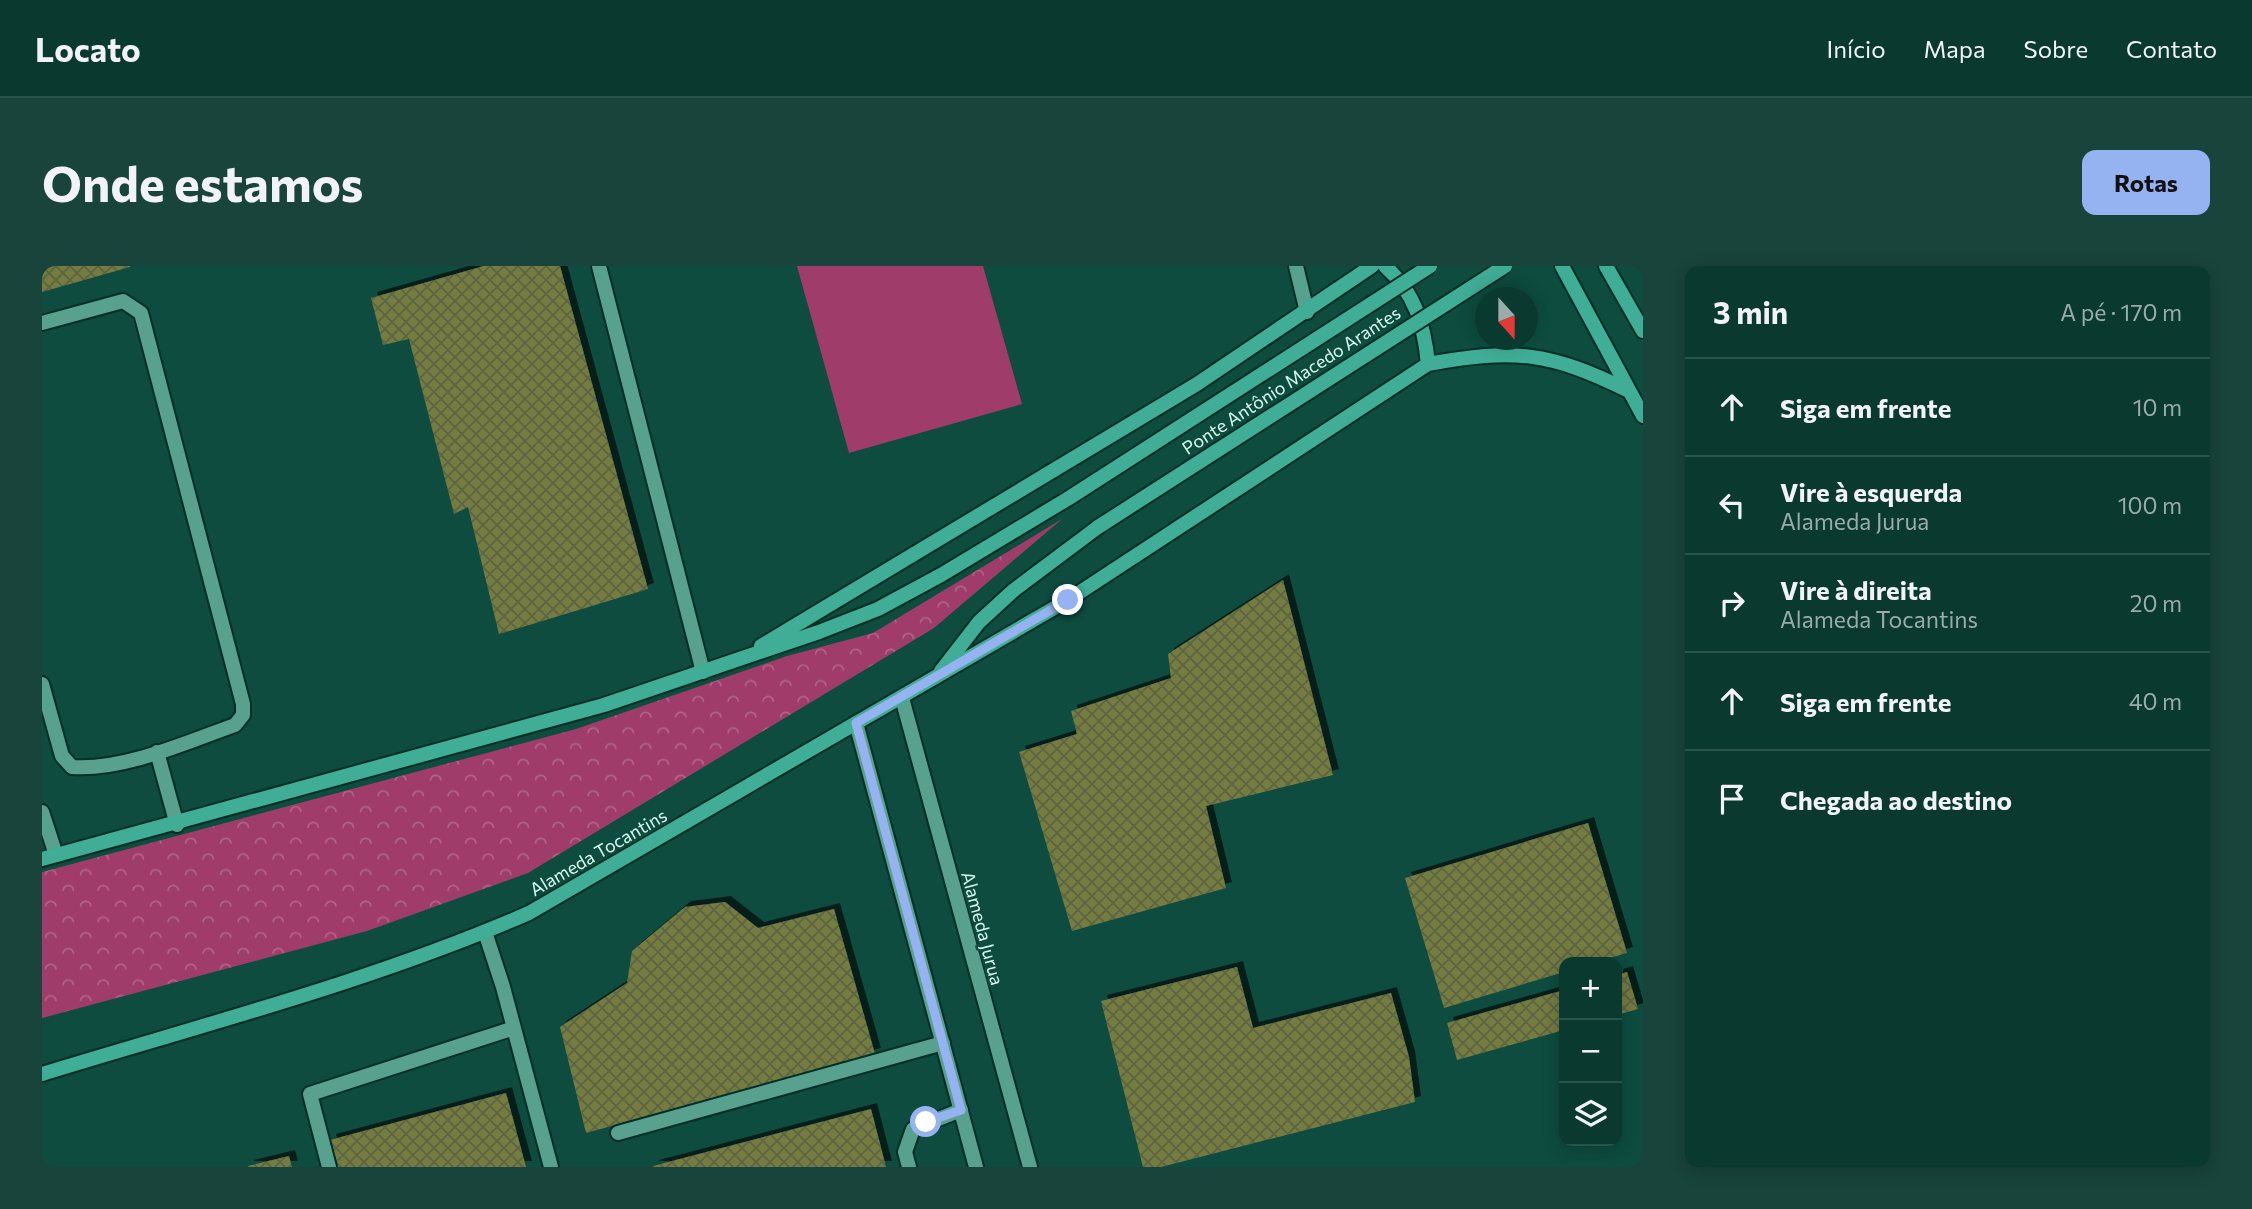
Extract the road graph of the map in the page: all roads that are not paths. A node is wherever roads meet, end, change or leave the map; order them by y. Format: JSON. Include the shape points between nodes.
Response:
{"nodes":[{"id":1,"x":599,"y":266,"type":"edge"},
{"id":2,"x":1296,"y":266,"type":"edge"},
{"id":3,"x":1372,"y":266,"type":"edge"},
{"id":4,"x":1385,"y":266,"type":"edge"},
{"id":5,"x":1430,"y":266,"type":"edge"},
{"id":6,"x":1505,"y":266,"type":"edge"},
{"id":7,"x":1562,"y":266,"type":"edge"},
{"id":8,"x":1606,"y":266,"type":"edge"},
{"id":9,"x":1307,"y":312,"type":"junction"},
{"id":10,"x":42,"y":323,"type":"edge"},
{"id":11,"x":1643,"y":331,"type":"edge"},
{"id":12,"x":1428,"y":364,"type":"junction"},
{"id":13,"x":1629,"y":391,"type":"junction"},
{"id":14,"x":1643,"y":416,"type":"edge"},
{"id":15,"x":1098,"y":527,"type":"joint"},
{"id":16,"x":736,"y":661,"type":"junction"},
{"id":17,"x":703,"y":672,"type":"junction"},
{"id":18,"x":936,"y":677,"type":"junction"},
{"id":19,"x":42,"y":684,"type":"edge"},
{"id":20,"x":902,"y":698,"type":"junction"},
{"id":21,"x":856,"y":723,"type":"junction"},
{"id":22,"x":157,"y":752,"type":"junction"},
{"id":23,"x":42,"y":812,"type":"edge"},
{"id":24,"x":177,"y":824,"type":"junction"},
{"id":25,"x":49,"y":857,"type":"edge"},
{"id":26,"x":485,"y":932,"type":"junction"},
{"id":27,"x":514,"y":1028,"type":"junction"},
{"id":28,"x":943,"y":1043,"type":"junction"},
{"id":29,"x":42,"y":1074,"type":"edge"},
{"id":30,"x":961,"y":1110,"type":"junction"},
{"id":31,"x":618,"y":1133,"type":"dead end"},
{"id":32,"x":329,"y":1167,"type":"edge"},
{"id":33,"x":551,"y":1167,"type":"edge"},
{"id":34,"x":909,"y":1167,"type":"edge"},
{"id":35,"x":976,"y":1167,"type":"edge"},
{"id":36,"x":1030,"y":1167,"type":"edge"}],
"edges":[{"from":1,"to":17,"type":"street"},
{"from":2,"to":9,"type":"street"},
{"from":3,"to":9,"type":"main road"},
{"from":4,"to":12,"type":"main road","via":[[1415,302],[1425,331]]},
{"from":5,"to":16,"type":"main road","name":"Ponte Antônio Macedo Arantes","bridge":true,"via":[[941,575],[878,609]]},
{"from":6,"to":15,"type":"main road","name":"Ponte Antônio Macedo Arantes","bridge":true},
{"from":7,"to":13,"type":"main road"},
{"from":8,"to":11,"type":"main road"},
{"from":9,"to":16,"type":"main road","via":[[1197,384]]},
{"from":10,"to":22,"type":"street","via":[[123,301],[141,313],[243,704],[243,715],[235,726]]},
{"from":12,"to":13,"type":"main road","via":[[1486,354],[1533,356],[1578,366]]},
{"from":12,"to":18,"type":"main road","via":[[1068,600]]},
{"from":13,"to":14,"type":"main road"},
{"from":15,"to":18,"type":"main road","name":"Alameda Tocantins","via":[[979,622]]},
{"from":16,"to":17,"type":"main road"},
{"from":17,"to":24,"type":"main road","via":[[604,705]]},
{"from":18,"to":20,"type":"main road","name":"Alameda Tocantins"},
{"from":19,"to":22,"type":"street","via":[[62,756],[72,767],[92,769]]},
{"from":20,"to":21,"type":"main road","name":"Alameda Tocantins"},
{"from":20,"to":36,"type":"street","name":"Alameda Jurua"},
{"from":21,"to":26,"type":"main road","name":"Alameda Tocantins","via":[[625,859]]},
{"from":21,"to":28,"type":"street"},
{"from":22,"to":24,"type":"street"},
{"from":23,"to":25,"type":"street"},
{"from":24,"to":25,"type":"main road"},
{"from":26,"to":27,"type":"street"},
{"from":26,"to":29,"type":"main road","name":"Alameda Tocantins","via":[[386,968]]},
{"from":27,"to":32,"type":"street","via":[[310,1094]]},
{"from":27,"to":33,"type":"street"},
{"from":28,"to":30,"type":"street"},
{"from":28,"to":31,"type":"street"},
{"from":30,"to":34,"type":"street","via":[[913,1129],[905,1152]]},
{"from":30,"to":35,"type":"street"}]}
